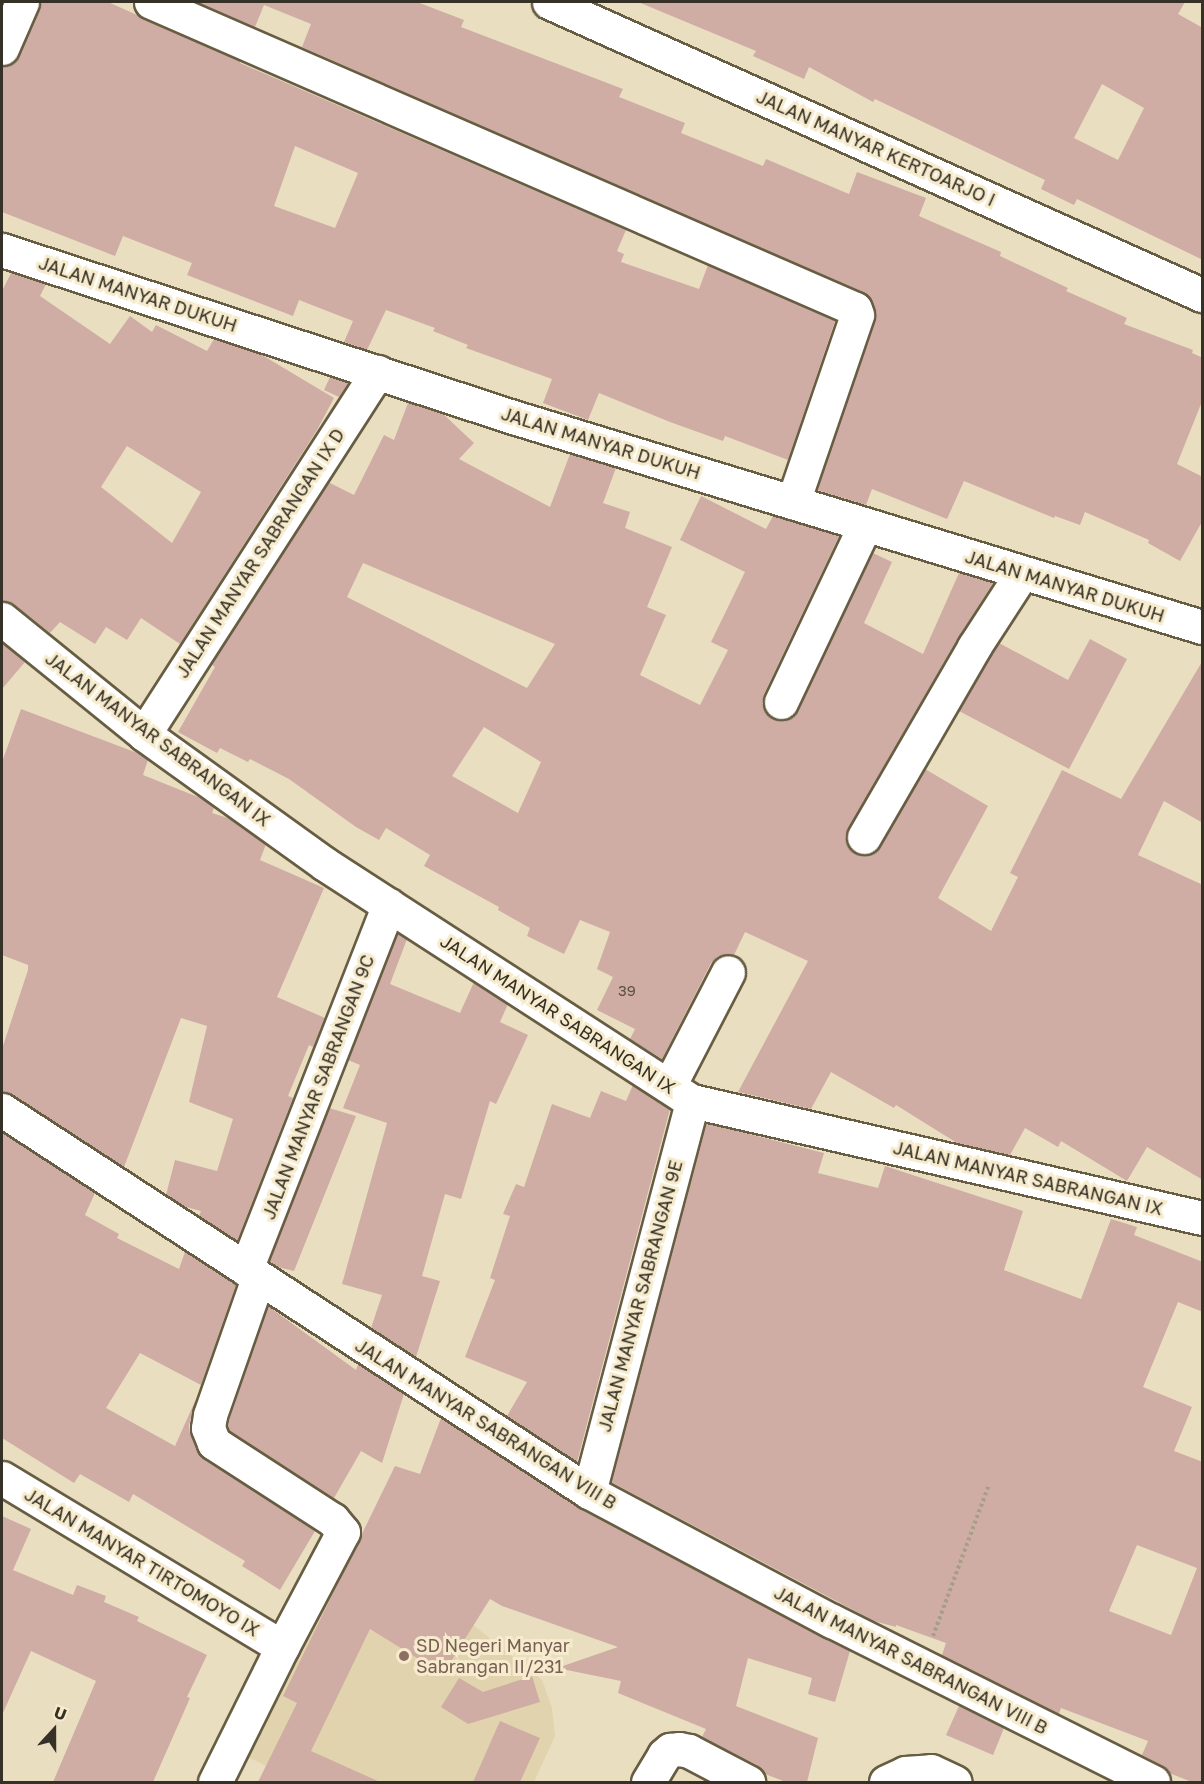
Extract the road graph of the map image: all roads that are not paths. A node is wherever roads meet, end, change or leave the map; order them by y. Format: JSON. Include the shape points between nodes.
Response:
{"nodes":[{"id":1,"x":22,"y":2,"type":"edge"},
{"id":2,"x":151,"y":2,"type":"edge"},
{"id":3,"x":549,"y":2,"type":"edge"},
{"id":4,"x":2,"y":48,"type":"edge"},
{"id":5,"x":2,"y":250,"type":"edge"},
{"id":6,"x":1203,"y":295,"type":"edge"},
{"id":7,"x":377,"y":372,"type":"junction"},
{"id":8,"x":793,"y":502,"type":"junction"},
{"id":9,"x":865,"y":525,"type":"junction"},
{"id":10,"x":1022,"y":573,"type":"junction"},
{"id":11,"x":2,"y":619,"type":"edge"},
{"id":12,"x":1203,"y":627,"type":"edge"},
{"id":13,"x":781,"y":702,"type":"dead end"},
{"id":14,"x":144,"y":734,"type":"junction"},
{"id":15,"x":864,"y":837,"type":"dead end"},
{"id":16,"x":389,"y":905,"type":"junction"},
{"id":17,"x":728,"y":972,"type":"dead end"},
{"id":18,"x":680,"y":1093,"type":"junction"},
{"id":19,"x":2,"y":1110,"type":"edge"},
{"id":20,"x":1203,"y":1218,"type":"edge"},
{"id":21,"x":252,"y":1274,"type":"junction"},
{"id":22,"x":2,"y":1478,"type":"edge"},
{"id":23,"x":589,"y":1492,"type":"junction"},
{"id":24,"x":282,"y":1647,"type":"junction"},
{"id":25,"x":215,"y":1782,"type":"edge"},
{"id":26,"x":648,"y":1782,"type":"edge"},
{"id":27,"x":748,"y":1782,"type":"edge"},
{"id":28,"x":886,"y":1782,"type":"edge"},
{"id":29,"x":955,"y":1782,"type":"edge"},
{"id":30,"x":1154,"y":1782,"type":"edge"}],
"edges":[{"from":1,"to":4,"type":"street"},
{"from":2,"to":8,"type":"street","via":[[855,309],[857,315]]},
{"from":3,"to":6,"type":"street","name":"JALAN MANYAR KERTOARJO I"},
{"from":5,"to":7,"type":"street","name":"JALAN MANYAR DUKUH"},
{"from":7,"to":8,"type":"street","name":"JALAN MANYAR DUKUH"},
{"from":7,"to":14,"type":"street","name":"JALAN MANYAR SABRANGAN IX D"},
{"from":8,"to":9,"type":"street","name":"JALAN MANYAR DUKUH"},
{"from":9,"to":10,"type":"street","name":"JALAN MANYAR DUKUH"},
{"from":9,"to":13,"type":"street"},
{"from":10,"to":12,"type":"street","name":"JALAN MANYAR DUKUH"},
{"from":10,"to":15,"type":"street","via":[[974,647]]},
{"from":11,"to":14,"type":"street","name":"JALAN MANYAR SABRANGAN IX"},
{"from":14,"to":16,"type":"street","name":"JALAN MANYAR SABRANGAN IX","via":[[325,864]]},
{"from":16,"to":18,"type":"street","name":"JALAN MANYAR SABRANGAN IX"},
{"from":16,"to":21,"type":"street","name":"JALAN MANYAR SABRANGAN 9C"},
{"from":17,"to":18,"type":"street","name":"JALAN MANYAR SABRANGAN 9E"},
{"from":18,"to":20,"type":"street","name":"JALAN MANYAR SABRANGAN IX"},
{"from":18,"to":23,"type":"street","name":"JALAN MANYAR SABRANGAN 9E"},
{"from":19,"to":21,"type":"street","name":"JALAN MANYAR SABRANGAN VIII B"},
{"from":21,"to":23,"type":"street","name":"JALAN MANYAR SABRANGAN VIII B"},
{"from":21,"to":24,"type":"street","name":"JALAN MANYAR SABRANGAN 9C","via":[[208,1428],[214,1443],[340,1526],[343,1532]]},
{"from":22,"to":24,"type":"street","name":"JALAN MANYAR TIRTOMOYO IX"},
{"from":23,"to":30,"type":"street","name":"JALAN MANYAR SABRANGAN VIII B"},
{"from":24,"to":25,"type":"street"},
{"from":26,"to":27,"type":"street","via":[[658,1762],[670,1750],[689,1751]]},
{"from":28,"to":29,"type":"street","via":[[905,1773],[931,1771]]}]}
